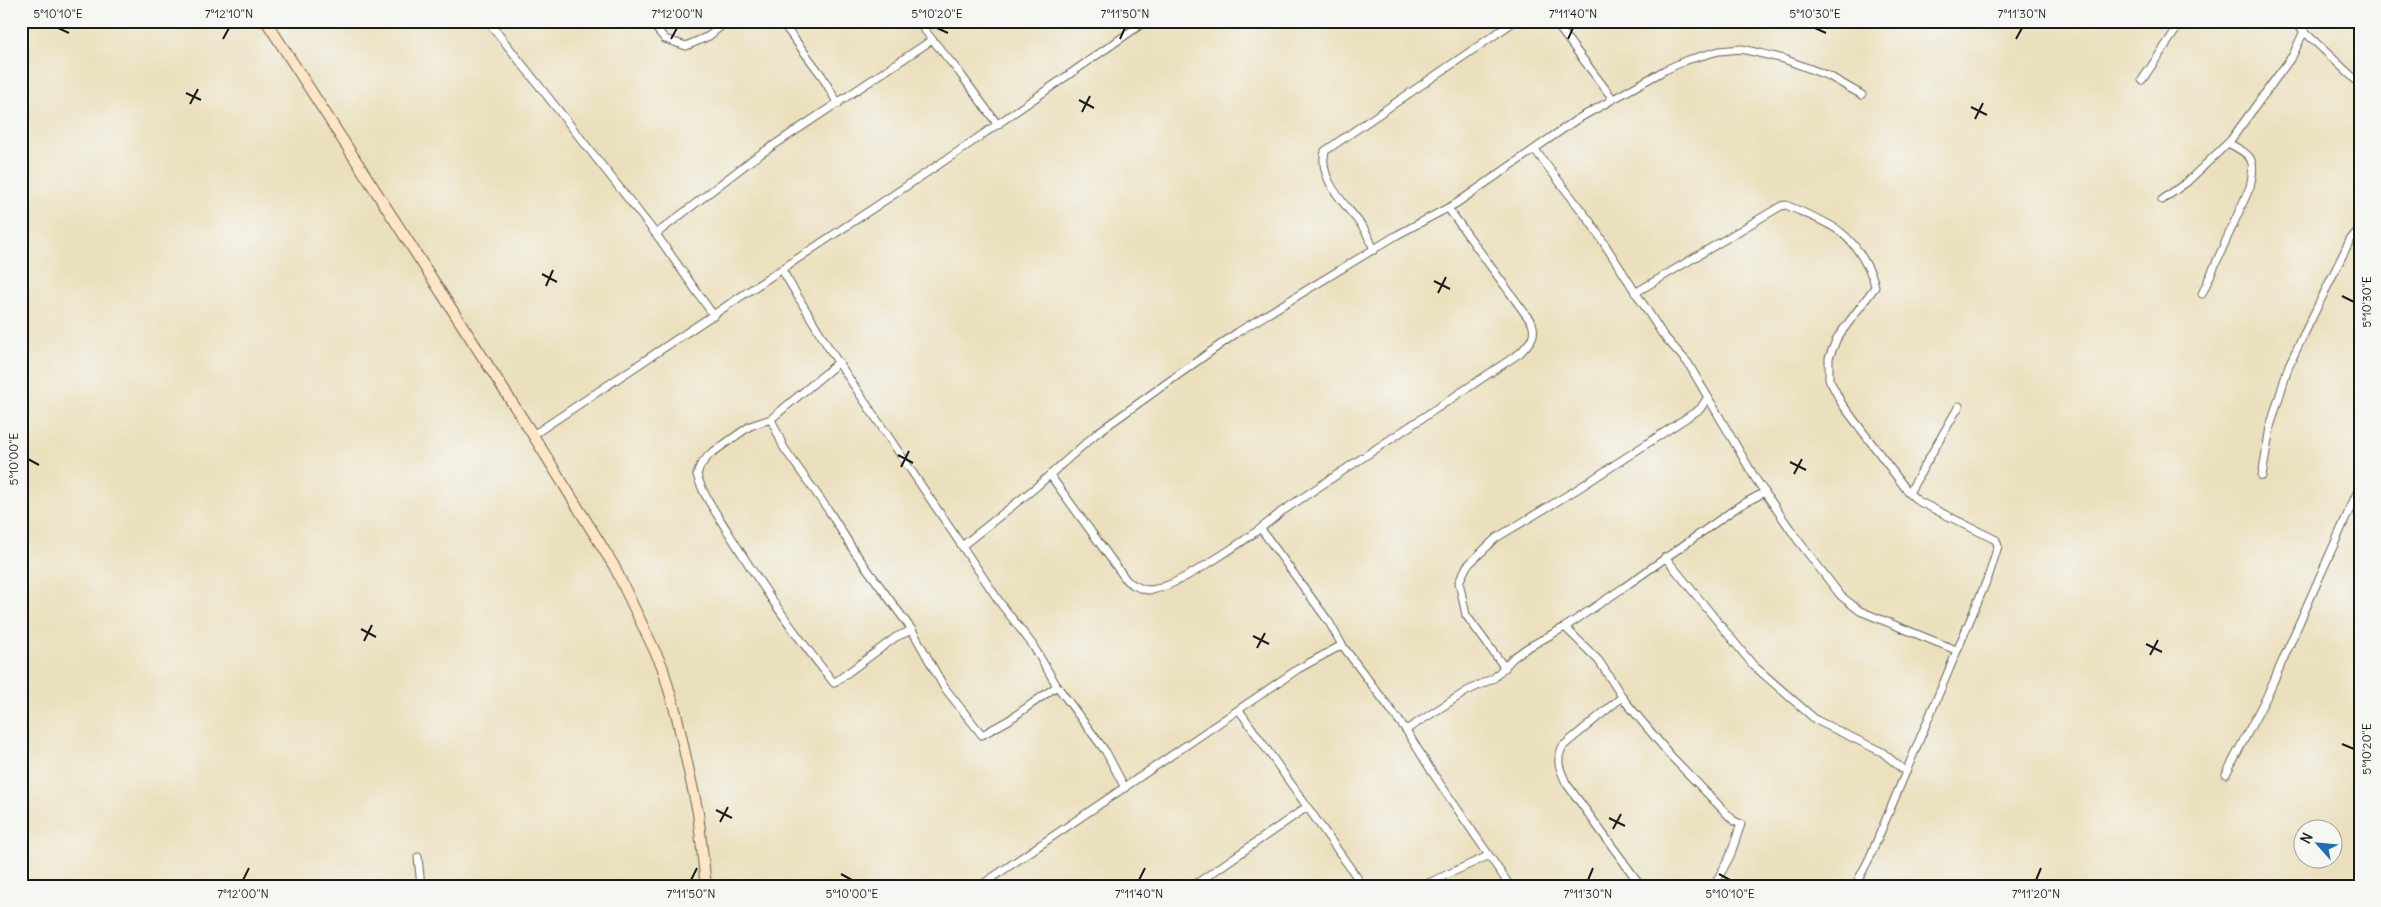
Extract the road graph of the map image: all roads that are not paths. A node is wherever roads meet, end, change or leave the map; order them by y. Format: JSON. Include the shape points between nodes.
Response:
{"nodes":[{"id":1,"x":266,"y":21,"type":"edge"},
{"id":2,"x":488,"y":21,"type":"edge"},
{"id":3,"x":650,"y":21,"type":"edge"},
{"id":4,"x":727,"y":21,"type":"edge"},
{"id":5,"x":780,"y":21,"type":"edge"},
{"id":6,"x":917,"y":21,"type":"edge"},
{"id":7,"x":1146,"y":21,"type":"edge"},
{"id":8,"x":1515,"y":21,"type":"edge"},
{"id":9,"x":1554,"y":21,"type":"edge"},
{"id":10,"x":2182,"y":21,"type":"edge"},
{"id":11,"x":2293,"y":21,"type":"edge"},
{"id":12,"x":2304,"y":31,"type":"junction"},
{"id":13,"x":932,"y":40,"type":"junction"},
{"id":14,"x":2142,"y":80,"type":"dead end"},
{"id":15,"x":2360,"y":84,"type":"edge"},
{"id":16,"x":1862,"y":95,"type":"dead end"},
{"id":17,"x":1613,"y":100,"type":"junction"},
{"id":18,"x":838,"y":104,"type":"junction"},
{"id":19,"x":998,"y":125,"type":"junction"},
{"id":20,"x":2228,"y":143,"type":"junction"},
{"id":21,"x":1536,"y":150,"type":"junction"},
{"id":22,"x":2162,"y":200,"type":"dead end"},
{"id":23,"x":1448,"y":208,"type":"junction"},
{"id":24,"x":2360,"y":228,"type":"edge"},
{"id":25,"x":656,"y":234,"type":"junction"},
{"id":26,"x":1374,"y":250,"type":"junction"},
{"id":27,"x":782,"y":270,"type":"junction"},
{"id":28,"x":1635,"y":292,"type":"junction"},
{"id":29,"x":2202,"y":294,"type":"dead end"},
{"id":30,"x":714,"y":316,"type":"junction"},
{"id":31,"x":838,"y":362,"type":"junction"},
{"id":32,"x":1708,"y":397,"type":"junction"},
{"id":33,"x":1959,"y":406,"type":"dead end"},
{"id":34,"x":771,"y":419,"type":"junction"},
{"id":35,"x":533,"y":435,"type":"junction"},
{"id":36,"x":1050,"y":475,"type":"junction"},
{"id":37,"x":2262,"y":476,"type":"dead end"},
{"id":38,"x":2360,"y":486,"type":"edge"},
{"id":39,"x":1765,"y":492,"type":"junction"},
{"id":40,"x":1909,"y":493,"type":"junction"},
{"id":41,"x":1261,"y":529,"type":"junction"},
{"id":42,"x":962,"y":546,"type":"junction"},
{"id":43,"x":1665,"y":557,"type":"junction"},
{"id":44,"x":1565,"y":627,"type":"junction"},
{"id":45,"x":912,"y":630,"type":"junction"},
{"id":46,"x":1342,"y":645,"type":"junction"},
{"id":47,"x":1956,"y":650,"type":"junction"},
{"id":48,"x":1505,"y":668,"type":"junction"},
{"id":49,"x":1057,"y":686,"type":"junction"},
{"id":50,"x":1622,"y":697,"type":"junction"},
{"id":51,"x":1239,"y":710,"type":"junction"},
{"id":52,"x":1406,"y":730,"type":"junction"},
{"id":53,"x":1906,"y":772,"type":"junction"},
{"id":54,"x":2226,"y":774,"type":"dead end"},
{"id":55,"x":1125,"y":788,"type":"junction"},
{"id":56,"x":1307,"y":807,"type":"junction"},
{"id":57,"x":1488,"y":856,"type":"junction"},
{"id":58,"x":418,"y":857,"type":"dead end"},
{"id":59,"x":422,"y":886,"type":"edge"},
{"id":60,"x":706,"y":886,"type":"edge"},
{"id":61,"x":980,"y":886,"type":"edge"},
{"id":62,"x":1193,"y":886,"type":"edge"},
{"id":63,"x":1363,"y":886,"type":"edge"},
{"id":64,"x":1422,"y":886,"type":"edge"},
{"id":65,"x":1510,"y":886,"type":"edge"},
{"id":66,"x":1641,"y":886,"type":"edge"},
{"id":67,"x":1714,"y":886,"type":"edge"},
{"id":68,"x":1855,"y":886,"type":"edge"}],
"edges":[{"from":1,"to":35,"type":"main road"},
{"from":2,"to":25,"type":"street"},
{"from":3,"to":4,"type":"street","via":[[666,39],[686,46],[709,36]]},
{"from":5,"to":18,"type":"street","via":[[822,76]]},
{"from":6,"to":13,"type":"street"},
{"from":7,"to":19,"type":"street"},
{"from":8,"to":26,"type":"street","via":[[1325,151],[1323,167],[1331,185],[1365,230]]},
{"from":9,"to":17,"type":"street"},
{"from":10,"to":14,"type":"street"},
{"from":11,"to":12,"type":"street"},
{"from":12,"to":15,"type":"street"},
{"from":12,"to":20,"type":"street","via":[[2293,55]]},
{"from":13,"to":18,"type":"street"},
{"from":13,"to":19,"type":"street"},
{"from":16,"to":17,"type":"street","via":[[1793,62],[1742,49],[1719,51],[1687,60]]},
{"from":17,"to":21,"type":"street","via":[[1576,120]]},
{"from":18,"to":25,"type":"street","via":[[752,159]]},
{"from":19,"to":27,"type":"street"},
{"from":20,"to":22,"type":"street","via":[[2187,182]]},
{"from":20,"to":29,"type":"street","via":[[2247,153],[2254,168],[2250,187]]},
{"from":21,"to":23,"type":"street"},
{"from":21,"to":28,"type":"street","via":[[1591,224]]},
{"from":23,"to":26,"type":"street"},
{"from":23,"to":41,"type":"street","via":[[1532,323],[1535,332],[1532,340],[1520,353],[1281,512]]},
{"from":24,"to":37,"type":"street","via":[[2350,240],[2289,365],[2270,427]]},
{"from":25,"to":30,"type":"street"},
{"from":26,"to":36,"type":"street","via":[[1245,327],[1197,360],[1097,434]]},
{"from":27,"to":30,"type":"street"},
{"from":27,"to":31,"type":"street"},
{"from":28,"to":32,"type":"street","via":[[1663,335],[1688,363]]},
{"from":28,"to":40,"type":"street","via":[[1782,206],[1835,226],[1860,252],[1874,278],[1875,287],[1837,338],[1829,358],[1829,378],[1846,410]]},
{"from":30,"to":35,"type":"street"},
{"from":31,"to":34,"type":"street"},
{"from":31,"to":42,"type":"street"},
{"from":32,"to":39,"type":"street"},
{"from":32,"to":48,"type":"street","via":[[1700,409],[1496,538],[1467,566],[1459,582],[1466,615]]},
{"from":33,"to":40,"type":"street"},
{"from":34,"to":45,"type":"street","via":[[784,448]]},
{"from":34,"to":45,"type":"street","via":[[750,426],[724,444],[703,462],[697,475],[712,507],[762,585],[834,683]]},
{"from":35,"to":60,"type":"main road","via":[[614,566],[662,666],[688,762]]},
{"from":36,"to":41,"type":"street","via":[[1127,581],[1136,587],[1149,590],[1167,586]]},
{"from":36,"to":42,"type":"street"},
{"from":38,"to":54,"type":"street","via":[[2266,698]]},
{"from":39,"to":43,"type":"street"},
{"from":39,"to":47,"type":"street","via":[[1797,539],[1849,604]]},
{"from":40,"to":47,"type":"street","via":[[1918,501],[1989,534],[1998,546],[1989,575]]},
{"from":41,"to":46,"type":"street","via":[[1329,622]]},
{"from":42,"to":49,"type":"street","via":[[1032,644]]},
{"from":43,"to":44,"type":"street"},
{"from":43,"to":53,"type":"street","via":[[1753,665],[1816,720],[1882,752]]},
{"from":44,"to":48,"type":"street","via":[[1527,648]]},
{"from":44,"to":50,"type":"street","via":[[1599,662]]},
{"from":45,"to":49,"type":"street","via":[[944,687],[982,734],[1009,720]]},
{"from":46,"to":51,"type":"street","via":[[1298,669]]},
{"from":46,"to":52,"type":"street"},
{"from":47,"to":53,"type":"street"},
{"from":48,"to":52,"type":"street","via":[[1494,678],[1467,691]]},
{"from":49,"to":55,"type":"street","via":[[1106,752]]},
{"from":50,"to":66,"type":"street","via":[[1563,746],[1558,755],[1558,767],[1566,783]]},
{"from":50,"to":67,"type":"street","via":[[1670,755],[1734,821],[1741,824],[1730,856]]},
{"from":51,"to":55,"type":"street"},
{"from":51,"to":56,"type":"street"},
{"from":52,"to":57,"type":"street"},
{"from":53,"to":68,"type":"street"},
{"from":55,"to":61,"type":"street"},
{"from":56,"to":62,"type":"street"},
{"from":56,"to":63,"type":"street"},
{"from":57,"to":64,"type":"street"},
{"from":57,"to":65,"type":"street"},
{"from":58,"to":59,"type":"street"}]}
